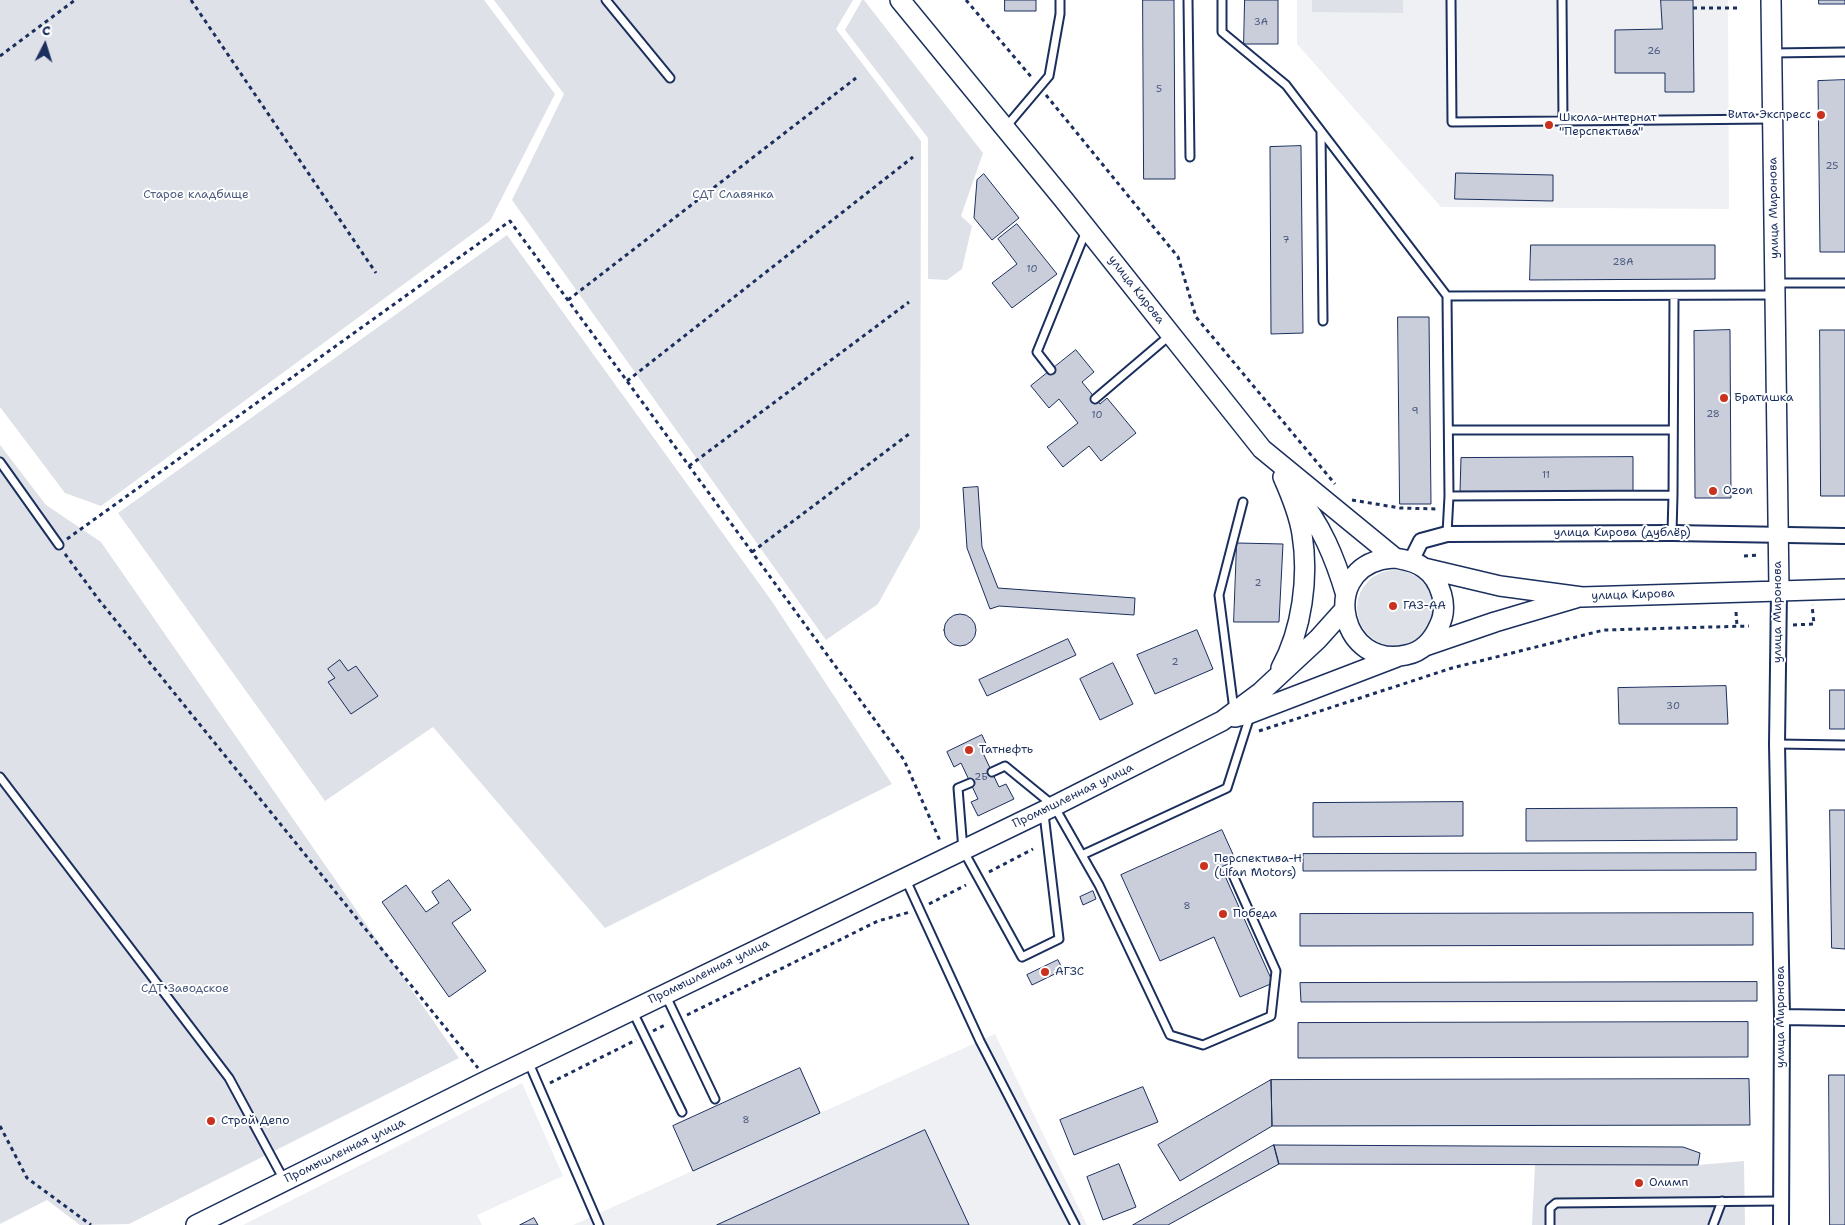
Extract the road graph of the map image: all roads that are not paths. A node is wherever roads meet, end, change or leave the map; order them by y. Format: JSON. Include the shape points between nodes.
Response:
{"nodes":[{"id":1,"x":606,"y":0,"type":"edge"},
{"id":2,"x":900,"y":0,"type":"edge"},
{"id":3,"x":1060,"y":0,"type":"edge"},
{"id":4,"x":1188,"y":0,"type":"edge"},
{"id":5,"x":1222,"y":0,"type":"edge"},
{"id":6,"x":1452,"y":0,"type":"edge"},
{"id":7,"x":1562,"y":0,"type":"edge"},
{"id":8,"x":1771,"y":0,"type":"edge"},
{"id":9,"x":1845,"y":52,"type":"edge"},
{"id":10,"x":1771,"y":53,"type":"junction"},
{"id":11,"x":670,"y":78,"type":"dead end"},
{"id":12,"x":1773,"y":119,"type":"junction"},
{"id":13,"x":1563,"y":121,"type":"junction"},
{"id":14,"x":1005,"y":128,"type":"junction"},
{"id":15,"x":1321,"y":131,"type":"junction"},
{"id":16,"x":1190,"y":157,"type":"dead end"},
{"id":17,"x":1087,"y":229,"type":"junction"},
{"id":18,"x":1845,"y":283,"type":"edge"},
{"id":19,"x":1776,"y":289,"type":"junction"},
{"id":20,"x":1447,"y":296,"type":"junction"},
{"id":21,"x":1674,"y":297,"type":"junction"},
{"id":22,"x":1323,"y":321,"type":"dead end"},
{"id":23,"x":1171,"y":334,"type":"junction"},
{"id":24,"x":1051,"y":370,"type":"dead end"},
{"id":25,"x":1095,"y":399,"type":"dead end"},
{"id":26,"x":1449,"y":430,"type":"junction"},
{"id":27,"x":1673,"y":430,"type":"junction"},
{"id":28,"x":1262,"y":449,"type":"junction"},
{"id":29,"x":0,"y":462,"type":"edge"},
{"id":30,"x":1283,"y":476,"type":"junction"},
{"id":31,"x":1672,"y":495,"type":"junction"},
{"id":32,"x":1449,"y":496,"type":"junction"},
{"id":33,"x":1243,"y":502,"type":"dead end"},
{"id":34,"x":1672,"y":533,"type":"junction"},
{"id":35,"x":1447,"y":534,"type":"junction"},
{"id":36,"x":1778,"y":536,"type":"junction"},
{"id":37,"x":1845,"y":536,"type":"edge"},
{"id":38,"x":59,"y":545,"type":"road end"},
{"id":39,"x":1410,"y":562,"type":"junction"},
{"id":40,"x":1845,"y":589,"type":"edge"},
{"id":41,"x":1779,"y":590,"type":"junction"},
{"id":42,"x":1582,"y":597,"type":"junction"},
{"id":43,"x":1345,"y":602,"type":"junction"},
{"id":44,"x":1425,"y":646,"type":"junction"},
{"id":45,"x":1397,"y":657,"type":"junction"},
{"id":46,"x":1276,"y":677,"type":"junction"},
{"id":47,"x":1236,"y":715,"type":"junction"},
{"id":48,"x":1777,"y":744,"type":"junction"},
{"id":49,"x":1845,"y":745,"type":"edge"},
{"id":50,"x":992,"y":772,"type":"dead end"},
{"id":51,"x":0,"y":777,"type":"edge"},
{"id":52,"x":970,"y":782,"type":"dead end"},
{"id":53,"x":1049,"y":808,"type":"junction"},
{"id":54,"x":955,"y":853,"type":"junction"},
{"id":55,"x":1082,"y":855,"type":"junction"},
{"id":56,"x":1232,"y":874,"type":"dead end"},
{"id":57,"x":905,"y":878,"type":"junction"},
{"id":58,"x":664,"y":994,"type":"junction"},
{"id":59,"x":632,"y":1010,"type":"junction"},
{"id":60,"x":1782,"y":1017,"type":"junction"},
{"id":61,"x":1845,"y":1018,"type":"edge"},
{"id":62,"x":528,"y":1060,"type":"junction"},
{"id":63,"x":715,"y":1099,"type":"dead end"},
{"id":64,"x":682,"y":1112,"type":"dead end"},
{"id":65,"x":284,"y":1181,"type":"junction"},
{"id":66,"x":1722,"y":1201,"type":"junction"},
{"id":67,"x":1782,"y":1201,"type":"junction"},
{"id":68,"x":196,"y":1225,"type":"edge"},
{"id":69,"x":599,"y":1225,"type":"edge"},
{"id":70,"x":1075,"y":1225,"type":"edge"},
{"id":71,"x":1550,"y":1225,"type":"edge"},
{"id":72,"x":1713,"y":1225,"type":"edge"},
{"id":73,"x":1782,"y":1225,"type":"edge"}],
"edges":[{"from":1,"to":11,"type":"lane"},
{"from":2,"to":14,"type":"main road","name":"улица Кирова"},
{"from":3,"to":14,"type":"lane","via":[[1048,76]]},
{"from":4,"to":16,"type":"lane"},
{"from":5,"to":15,"type":"lane","via":[[1222,32],[1286,85]]},
{"from":6,"to":13,"type":"lane","via":[[1452,122]]},
{"from":7,"to":13,"type":"lane"},
{"from":8,"to":10,"type":"main road","name":"улица Миронова"},
{"from":9,"to":10,"type":"lane"},
{"from":10,"to":12,"type":"main road","name":"улица Миронова"},
{"from":12,"to":13,"type":"lane"},
{"from":12,"to":19,"type":"main road","name":"улица Миронова"},
{"from":14,"to":17,"type":"main road","name":"улица Кирова"},
{"from":15,"to":20,"type":"lane"},
{"from":15,"to":22,"type":"lane"},
{"from":17,"to":23,"type":"main road","name":"улица Кирова"},
{"from":17,"to":24,"type":"lane","via":[[1036,352]]},
{"from":18,"to":19,"type":"lane"},
{"from":19,"to":21,"type":"lane"},
{"from":19,"to":36,"type":"main road","name":"улица Миронова"},
{"from":20,"to":21,"type":"lane"},
{"from":20,"to":26,"type":"lane"},
{"from":21,"to":27,"type":"lane"},
{"from":23,"to":25,"type":"lane"},
{"from":23,"to":28,"type":"main road","name":"улица Кирова"},
{"from":26,"to":27,"type":"lane"},
{"from":26,"to":32,"type":"lane"},
{"from":27,"to":31,"type":"lane"},
{"from":28,"to":30,"type":"main road"},
{"from":28,"to":39,"type":"main road","name":"улица Кирова"},
{"from":29,"to":38,"type":"lane"},
{"from":30,"to":43,"type":"main road","via":[[1330,546]]},
{"from":30,"to":46,"type":"main road","via":[[1295,506],[1305,556],[1296,632]]},
{"from":31,"to":32,"type":"lane"},
{"from":31,"to":34,"type":"lane"},
{"from":32,"to":35,"type":"lane"},
{"from":33,"to":47,"type":"lane","via":[[1219,595]]},
{"from":34,"to":35,"type":"street","name":"улица Кирова (дублёр)"},
{"from":34,"to":36,"type":"street","name":"улица Кирова (дублёр)"},
{"from":35,"to":39,"type":"street","name":"улица Кирова (дублёр)","via":[[1421,541]]},
{"from":36,"to":37,"type":"street","name":"улица Кирова (дублёр)"},
{"from":36,"to":41,"type":"main road","name":"улица Миронова"},
{"from":39,"to":42,"type":"main road","name":"улица Кирова","via":[[1500,586]]},
{"from":39,"to":43,"type":"main road","via":[[1379,560],[1364,568],[1353,580]]},
{"from":39,"to":44,"type":"main road","via":[[1435,579],[1444,607],[1442,622]]},
{"from":40,"to":41,"type":"main road","name":"улица Кирова"},
{"from":41,"to":42,"type":"main road","name":"улица Кирова"},
{"from":41,"to":48,"type":"street","name":"улица Миронова"},
{"from":42,"to":44,"type":"main road"},
{"from":43,"to":45,"type":"main road","via":[[1348,625],[1356,639],[1381,656]]},
{"from":43,"to":46,"type":"main road","via":[[1318,639]]},
{"from":44,"to":45,"type":"main road","via":[[1412,654]]},
{"from":45,"to":47,"type":"main road"},
{"from":46,"to":47,"type":"main road"},
{"from":47,"to":53,"type":"main road","name":"Промышленная улица"},
{"from":47,"to":55,"type":"lane","via":[[1227,788]]},
{"from":48,"to":49,"type":"lane"},
{"from":48,"to":60,"type":"street","name":"улица Миронова"},
{"from":50,"to":53,"type":"lane","via":[[1005,766]]},
{"from":51,"to":65,"type":"lane","via":[[229,1078]]},
{"from":52,"to":54,"type":"lane","via":[[958,788]]},
{"from":53,"to":54,"type":"main road","name":"Промышленная улица"},
{"from":53,"to":54,"type":"lane","via":[[1059,939],[1052,943],[1022,957]]},
{"from":53,"to":55,"type":"lane"},
{"from":54,"to":57,"type":"main road","name":"Промышленная улица"},
{"from":55,"to":56,"type":"lane","via":[[1100,885],[1170,1035],[1203,1045],[1271,1016],[1276,972]]},
{"from":57,"to":58,"type":"main road","name":"Промышленная улица"},
{"from":57,"to":70,"type":"lane","via":[[980,1041]]},
{"from":58,"to":59,"type":"main road","name":"Промышленная улица"},
{"from":58,"to":63,"type":"lane"},
{"from":59,"to":62,"type":"main road","name":"Промышленная улица"},
{"from":59,"to":64,"type":"lane"},
{"from":60,"to":61,"type":"street"},
{"from":60,"to":67,"type":"street","name":"улица Миронова"},
{"from":62,"to":65,"type":"main road","name":"Промышленная улица"},
{"from":62,"to":69,"type":"lane"},
{"from":65,"to":68,"type":"main road","name":"Промышленная улица"},
{"from":66,"to":67,"type":"lane"},
{"from":66,"to":71,"type":"lane","via":[[1556,1203],[1550,1208]]},
{"from":66,"to":72,"type":"lane"},
{"from":67,"to":73,"type":"street","name":"улица Миронова"}]}
